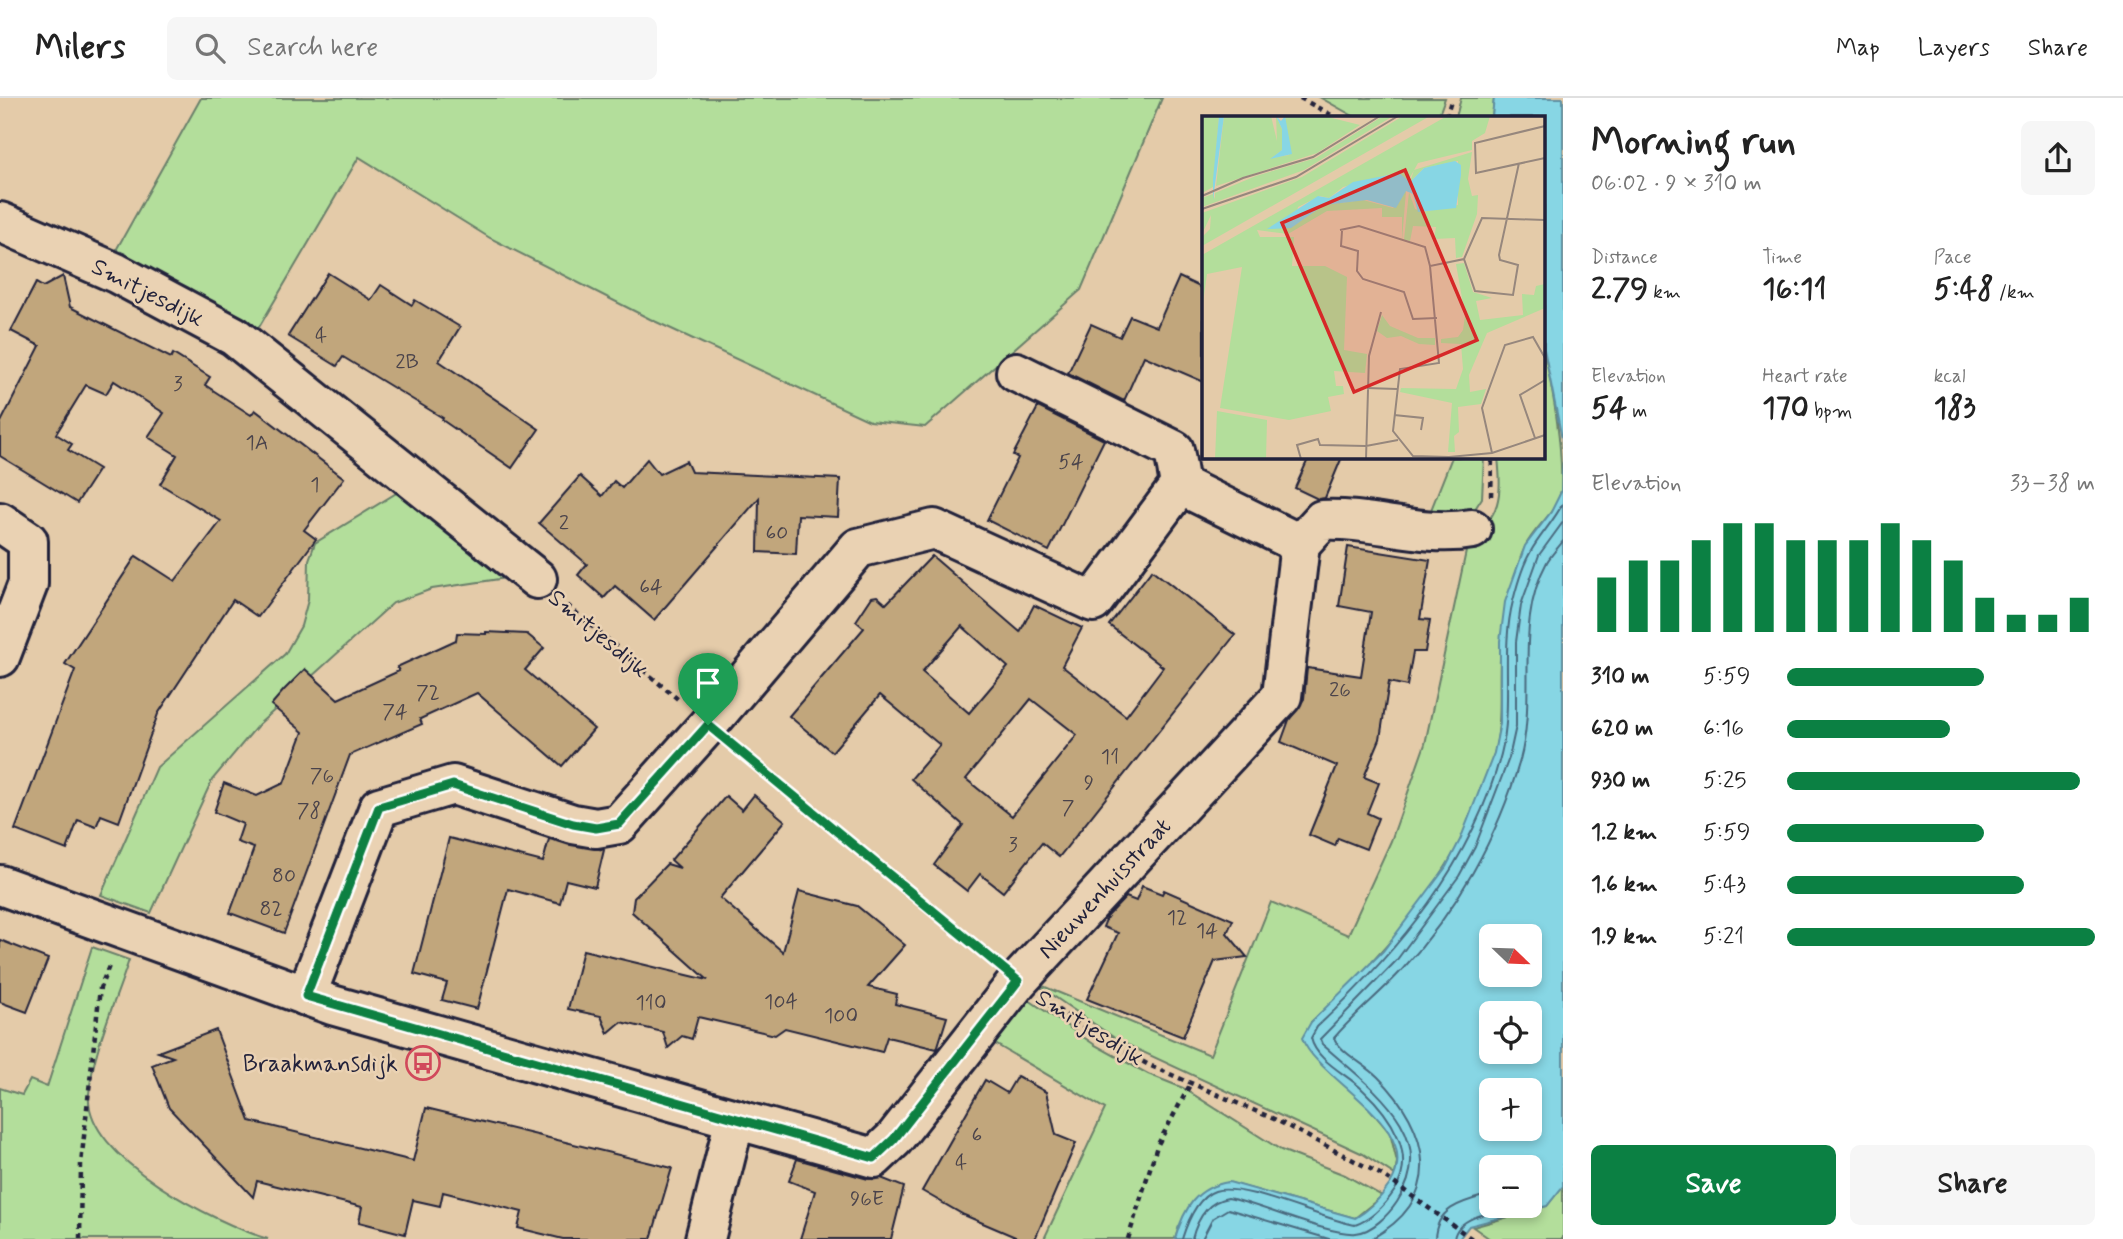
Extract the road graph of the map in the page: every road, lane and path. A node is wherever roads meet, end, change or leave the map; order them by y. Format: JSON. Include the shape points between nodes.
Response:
{"nodes":[{"id":1,"x":1300,"y":98,"type":"edge"},
{"id":2,"x":1452,"y":98,"type":"edge"},
{"id":3,"x":1333,"y":116,"type":"edge"},
{"id":4,"x":1446,"y":116,"type":"edge"},
{"id":5,"x":0,"y":222,"type":"edge"},
{"id":6,"x":1017,"y":372,"type":"dead end"},
{"id":7,"x":1180,"y":485,"type":"junction"},
{"id":8,"x":0,"y":522,"type":"edge"},
{"id":9,"x":1472,"y":529,"type":"dead end"},
{"id":10,"x":1311,"y":532,"type":"junction"},
{"id":11,"x":537,"y":579,"type":"joint"},
{"id":12,"x":0,"y":657,"type":"edge"},
{"id":13,"x":708,"y":725,"type":"junction"},
{"id":14,"x":0,"y":885,"type":"edge"},
{"id":15,"x":122,"y":931,"type":"junction"},
{"id":16,"x":1018,"y":981,"type":"junction"},
{"id":17,"x":306,"y":996,"type":"junction"},
{"id":18,"x":1191,"y":1083,"type":"junction"},
{"id":19,"x":735,"y":1119,"type":"junction"},
{"id":20,"x":80,"y":1239,"type":"edge"},
{"id":21,"x":705,"y":1239,"type":"edge"},
{"id":22,"x":1128,"y":1239,"type":"edge"},
{"id":23,"x":1471,"y":1239,"type":"edge"}],
"edges":[{"from":1,"to":3,"type":"path"},
{"from":2,"to":4,"type":"path"},
{"from":5,"to":11,"type":"street","name":"Smitjesdijk","via":[[116,273],[234,336]]},
{"from":6,"to":7,"type":"street","via":[[1174,450]]},
{"from":7,"to":10,"type":"street"},
{"from":7,"to":13,"type":"street","via":[[1093,602],[934,529],[858,548]]},
{"from":8,"to":12,"type":"street","via":[[28,541],[29,584]]},
{"from":9,"to":10,"type":"street","via":[[1448,534],[1351,518]]},
{"from":10,"to":16,"type":"street","name":"Nieuwenhuisstraat","via":[[1282,696]]},
{"from":11,"to":13,"type":"path","name":"Smitjesdijk"},
{"from":13,"to":16,"type":"path","name":"Smitjesdijk"},
{"from":13,"to":17,"type":"street","via":[[619,824],[596,828],[573,824],[453,785],[379,807]]},
{"from":14,"to":15,"type":"street"},
{"from":15,"to":17,"type":"street"},
{"from":15,"to":20,"type":"path","via":[[100,988],[81,1164]]},
{"from":16,"to":18,"type":"path","name":"Smitjesdijk","via":[[1113,1046]]},
{"from":16,"to":19,"type":"street","name":"Nieuwenhuisstraat","via":[[894,1139],[874,1158]]},
{"from":17,"to":19,"type":"street"},
{"from":18,"to":22,"type":"path","via":[[1157,1146]]},
{"from":18,"to":23,"type":"path","name":"Smitjesdijk","via":[[1274,1119],[1384,1176]]},
{"from":19,"to":21,"type":"street"}]}
